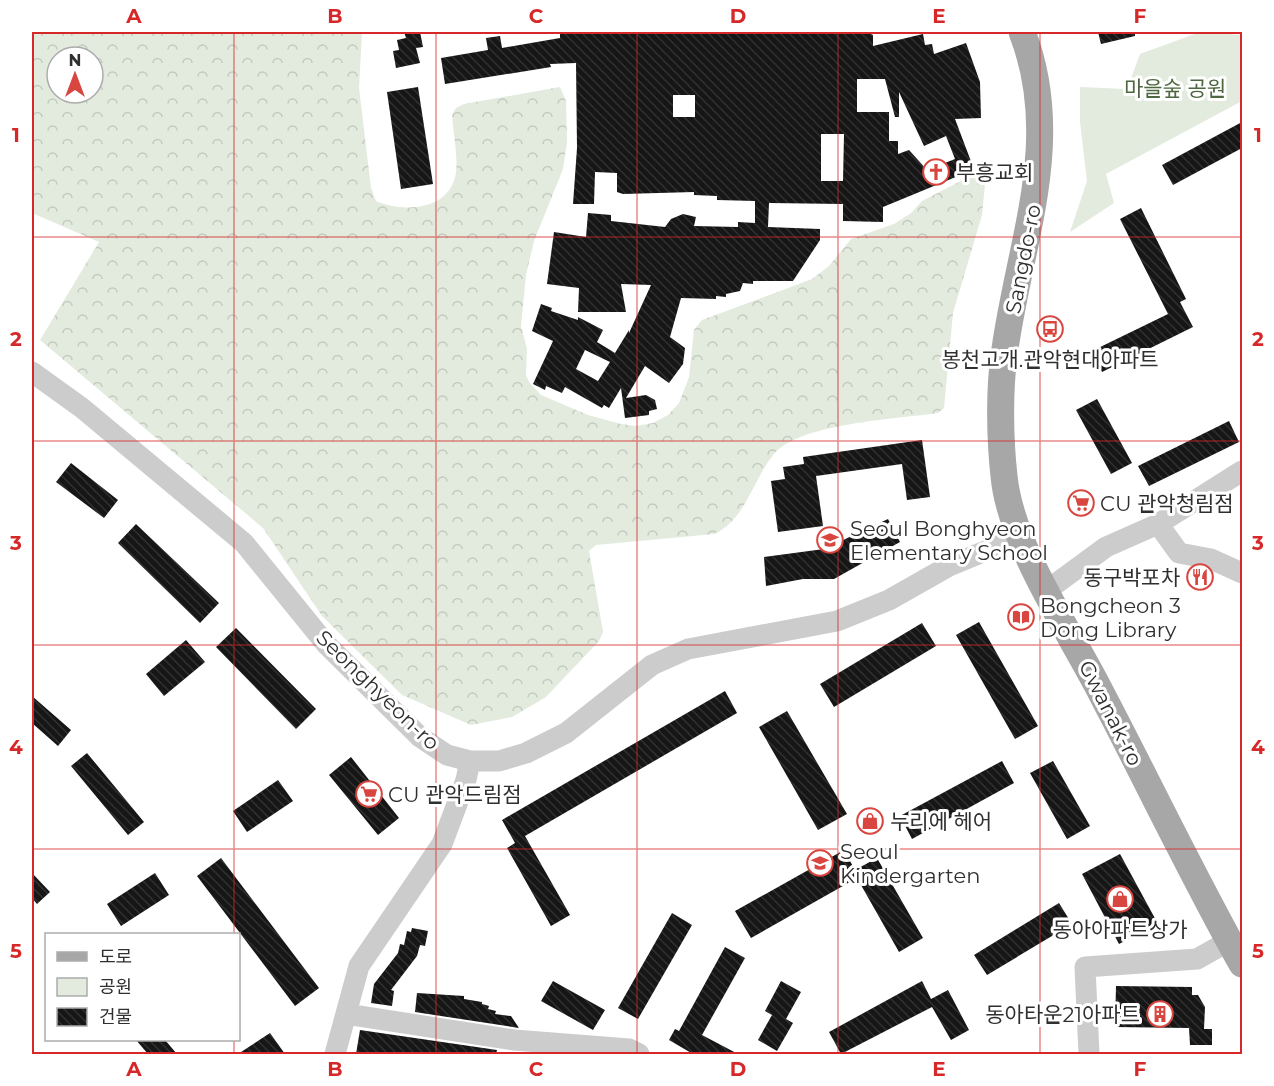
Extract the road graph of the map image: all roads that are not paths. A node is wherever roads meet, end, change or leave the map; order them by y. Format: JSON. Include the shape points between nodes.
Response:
{"nodes":[{"id":1,"x":1022,"y":32,"type":"edge"},
{"id":2,"x":32,"y":372,"type":"edge"},
{"id":3,"x":1002,"y":381,"type":"joint"},
{"id":4,"x":1242,"y":471,"type":"edge"},
{"id":5,"x":1158,"y":524,"type":"junction"},
{"id":6,"x":1022,"y":536,"type":"junction"},
{"id":7,"x":1242,"y":573,"type":"edge"},
{"id":8,"x":1046,"y":591,"type":"junction"},
{"id":9,"x":468,"y":770,"type":"junction"},
{"id":10,"x":1229,"y":941,"type":"junction"},
{"id":11,"x":1242,"y":964,"type":"edge"},
{"id":12,"x":346,"y":1014,"type":"junction"},
{"id":13,"x":514,"y":1047,"type":"edge"},
{"id":14,"x":335,"y":1054,"type":"edge"},
{"id":15,"x":639,"y":1054,"type":"edge"},
{"id":16,"x":1089,"y":1054,"type":"edge"}],
"edges":[{"from":1,"to":3,"type":"main road","name":"Sangdo-ro","via":[[1030,51],[1039,104],[1038,183]]},
{"from":2,"to":9,"type":"street","name":"Seonghyeon-ro","via":[[82,408],[244,543],[326,644],[420,737]]},
{"from":3,"to":6,"type":"main road","name":"Gwanak-ro","via":[[1004,476],[1008,501]]},
{"from":4,"to":5,"type":"street"},
{"from":5,"to":7,"type":"street","via":[[1179,553],[1211,559]]},
{"from":5,"to":8,"type":"street","via":[[1106,548]]},
{"from":6,"to":8,"type":"main road","name":"Gwanak-ro"},
{"from":6,"to":9,"type":"street","name":"Seonghyeon-ro","via":[[949,566],[889,600],[837,621],[688,650],[652,665],[566,733],[526,753]]},
{"from":8,"to":10,"type":"main road","name":"Gwanak-ro"},
{"from":9,"to":12,"type":"street","via":[[442,844],[359,966]]},
{"from":10,"to":11,"type":"main road","name":"Gwanak-ro"},
{"from":10,"to":16,"type":"street","via":[[1197,959],[1085,967]]},
{"from":12,"to":13,"type":"street"},
{"from":12,"to":14,"type":"street"},
{"from":13,"to":15,"type":"street","via":[[629,1049]]}]}
